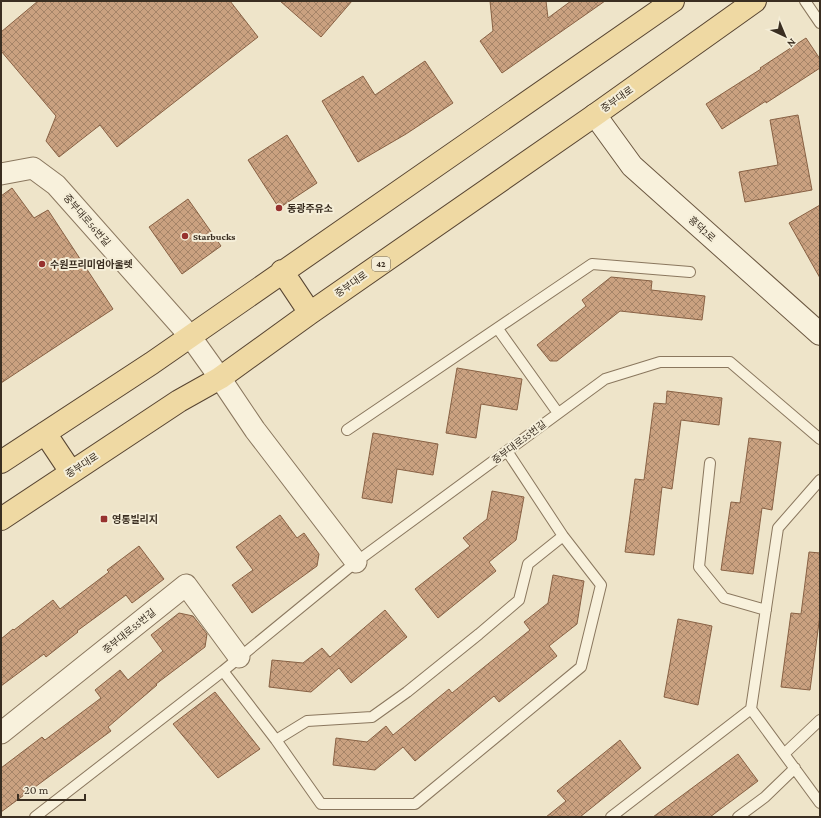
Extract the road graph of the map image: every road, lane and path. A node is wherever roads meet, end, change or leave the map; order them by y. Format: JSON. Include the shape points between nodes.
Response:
{"nodes":[{"id":1,"x":673,"y":1,"type":"edge"},
{"id":2,"x":755,"y":1,"type":"edge"},
{"id":3,"x":805,"y":1,"type":"edge"},
{"id":4,"x":820,"y":24,"type":"edge"},
{"id":5,"x":595,"y":115,"type":"junction"},
{"id":6,"x":1,"y":174,"type":"edge"},
{"id":7,"x":282,"y":271,"type":"junction"},
{"id":8,"x":690,"y":272,"type":"dead end"},
{"id":9,"x":310,"y":313,"type":"junction"},
{"id":10,"x":498,"y":329,"type":"junction"},
{"id":11,"x":820,"y":334,"type":"edge"},
{"id":12,"x":190,"y":336,"type":"junction"},
{"id":13,"x":220,"y":378,"type":"junction"},
{"id":14,"x":558,"y":413,"type":"junction"},
{"id":15,"x":347,"y":430,"type":"dead end"},
{"id":16,"x":44,"y":433,"type":"junction"},
{"id":17,"x":820,"y":439,"type":"edge"},
{"id":18,"x":507,"y":452,"type":"junction"},
{"id":19,"x":1,"y":462,"type":"edge"},
{"id":20,"x":710,"y":463,"type":"dead end"},
{"id":21,"x":70,"y":472,"type":"junction"},
{"id":22,"x":820,"y":480,"type":"edge"},
{"id":23,"x":1,"y":519,"type":"edge"},
{"id":24,"x":563,"y":536,"type":"junction"},
{"id":25,"x":356,"y":562,"type":"junction"},
{"id":26,"x":766,"y":610,"type":"junction"},
{"id":27,"x":239,"y":658,"type":"junction"},
{"id":28,"x":223,"y":671,"type":"junction"},
{"id":29,"x":751,"y":709,"type":"junction"},
{"id":30,"x":820,"y":720,"type":"edge"},
{"id":31,"x":1,"y":733,"type":"edge"},
{"id":32,"x":276,"y":740,"type":"junction"},
{"id":33,"x":784,"y":754,"type":"junction"},
{"id":34,"x":795,"y":768,"type":"junction"},
{"id":35,"x":820,"y":802,"type":"edge"},
{"id":36,"x":35,"y":817,"type":"edge"},
{"id":37,"x":611,"y":817,"type":"edge"},
{"id":38,"x":738,"y":817,"type":"edge"}],
"edges":[{"from":1,"to":7,"type":"main road"},
{"from":2,"to":5,"type":"main road","name":"중부대로","number":"42"},
{"from":3,"to":4,"type":"lane"},
{"from":5,"to":9,"type":"main road","name":"중부대로","number":"42"},
{"from":5,"to":11,"type":"street","name":"흥덕2로","via":[[632,166]]},
{"from":6,"to":12,"type":"street","name":"중부대로56번길","via":[[33,168],[56,185]]},
{"from":7,"to":9,"type":"main road"},
{"from":7,"to":12,"type":"main road"},
{"from":8,"to":10,"type":"lane","via":[[592,264]]},
{"from":9,"to":13,"type":"main road","name":"중부대로","number":"42"},
{"from":10,"to":14,"type":"lane"},
{"from":10,"to":15,"type":"lane"},
{"from":12,"to":13,"type":"street","name":"중부대로56번길"},
{"from":12,"to":16,"type":"main road"},
{"from":13,"to":21,"type":"main road","name":"중부대로","number":"42","via":[[179,401]]},
{"from":13,"to":25,"type":"street","name":"중부대로56번길","via":[[255,430]]},
{"from":14,"to":17,"type":"lane","name":"중부대로55번길","via":[[605,379],[660,362],[730,362]]},
{"from":14,"to":18,"type":"lane","name":"중부대로55번길"},
{"from":16,"to":19,"type":"main road"},
{"from":16,"to":21,"type":"main road"},
{"from":18,"to":24,"type":"lane"},
{"from":18,"to":25,"type":"lane","name":"중부대로55번길"},
{"from":20,"to":26,"type":"lane","via":[[699,567],[724,598]]},
{"from":21,"to":23,"type":"main road","name":"중부대로","number":"42"},
{"from":22,"to":26,"type":"lane","via":[[778,528]]},
{"from":24,"to":32,"type":"lane","via":[[528,564],[519,600],[407,692],[372,717],[307,721]]},
{"from":24,"to":32,"type":"lane","via":[[601,585],[581,667],[415,804],[321,804]]},
{"from":25,"to":27,"type":"lane","name":"중부대로55번길"},
{"from":26,"to":29,"type":"lane"},
{"from":27,"to":28,"type":"lane","name":"중부대로55번길"},
{"from":27,"to":31,"type":"street","name":"중부대로55번길","via":[[186,585]]},
{"from":28,"to":32,"type":"lane"},
{"from":28,"to":36,"type":"lane","name":"중부대로55번길"},
{"from":29,"to":33,"type":"lane"},
{"from":29,"to":37,"type":"lane"},
{"from":30,"to":33,"type":"lane"},
{"from":33,"to":34,"type":"lane"},
{"from":34,"to":35,"type":"lane"},
{"from":34,"to":38,"type":"lane","via":[[765,797]]}]}
